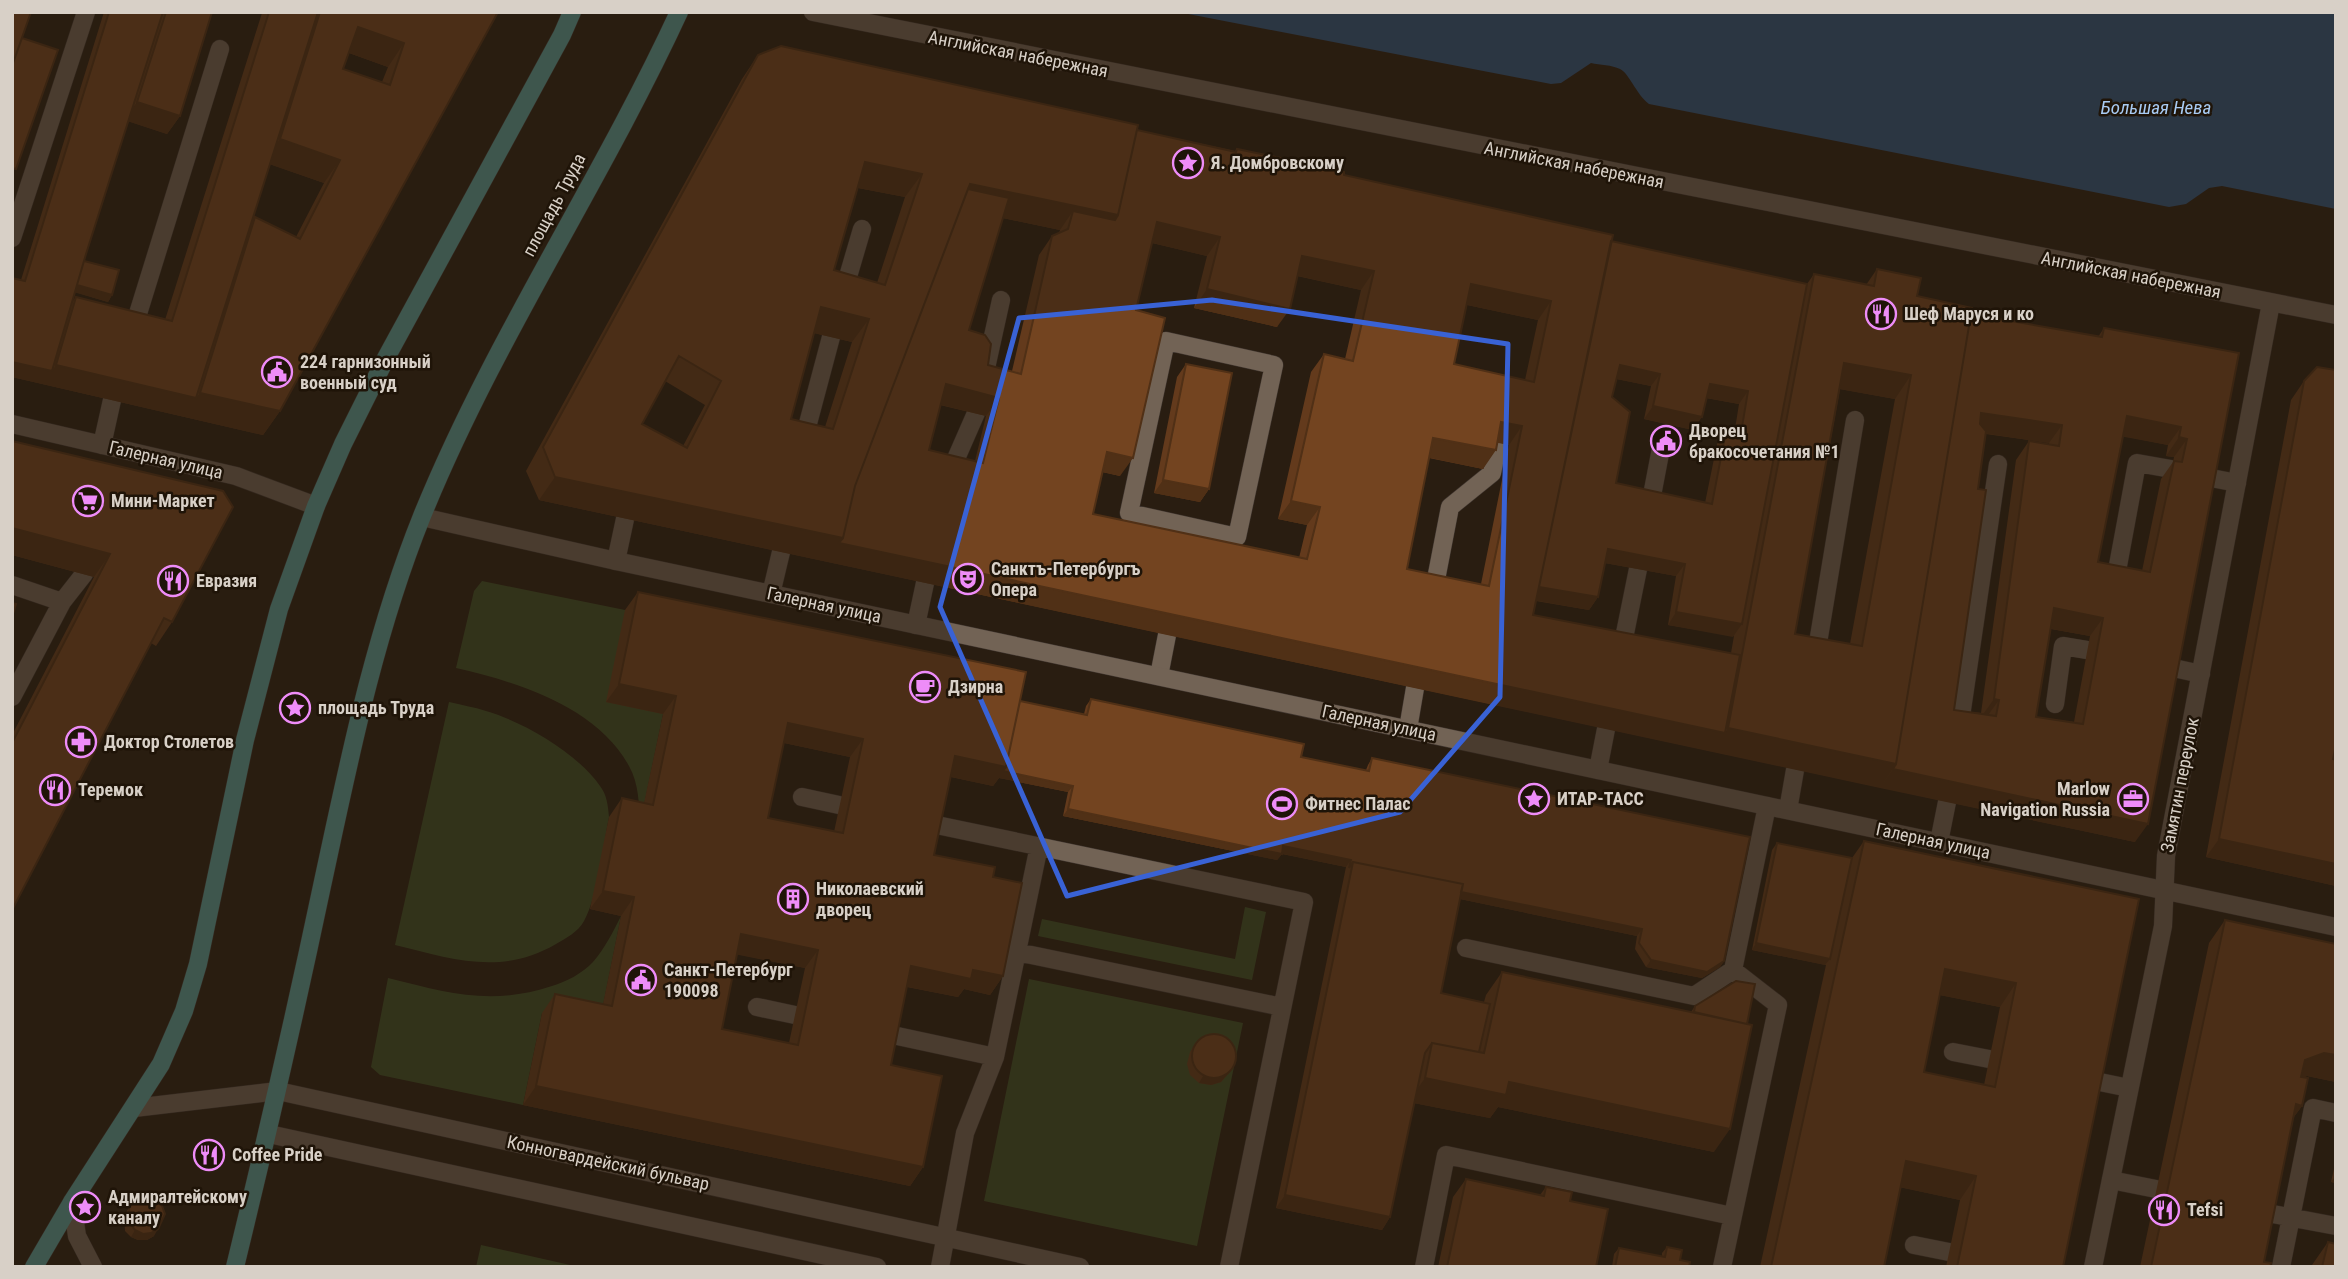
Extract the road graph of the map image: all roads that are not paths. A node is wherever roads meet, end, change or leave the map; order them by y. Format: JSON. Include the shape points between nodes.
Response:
{"nodes":[{"id":1,"x":86,"y":12,"type":"edge"},
{"id":2,"x":572,"y":12,"type":"edge"},
{"id":3,"x":679,"y":12,"type":"edge"},
{"id":4,"x":814,"y":12,"type":"edge"},
{"id":5,"x":220,"y":49,"type":"dead end"},
{"id":6,"x":862,"y":229,"type":"dead end"},
{"id":7,"x":12,"y":238,"type":"edge"},
{"id":8,"x":841,"y":300,"type":"edge"},
{"id":9,"x":1001,"y":300,"type":"dead end"},
{"id":10,"x":2271,"y":303,"type":"junction"},
{"id":11,"x":2336,"y":315,"type":"edge"},
{"id":12,"x":132,"y":333,"type":"edge"},
{"id":13,"x":831,"y":337,"type":"edge"},
{"id":14,"x":982,"y":385,"type":"edge"},
{"id":15,"x":112,"y":400,"type":"edge"},
{"id":16,"x":975,"y":413,"type":"edge"},
{"id":17,"x":1855,"y":421,"type":"dead end"},
{"id":18,"x":12,"y":424,"type":"edge"},
{"id":19,"x":1498,"y":443,"type":"edge"},
{"id":20,"x":1662,"y":443,"type":"dead end"},
{"id":21,"x":102,"y":445,"type":"junction"},
{"id":22,"x":802,"y":449,"type":"edge"},
{"id":23,"x":124,"y":450,"type":"junction"},
{"id":24,"x":1998,"y":464,"type":"dead end"},
{"id":25,"x":2171,"y":470,"type":"edge"},
{"id":26,"x":119,"y":472,"type":"edge"},
{"id":27,"x":948,"y":477,"type":"edge"},
{"id":28,"x":2206,"y":477,"type":"edge"},
{"id":29,"x":2237,"y":483,"type":"junction"},
{"id":30,"x":316,"y":506,"type":"junction"},
{"id":31,"x":1650,"y":506,"type":"edge"},
{"id":32,"x":422,"y":517,"type":"junction"},
{"id":33,"x":625,"y":519,"type":"edge"},
{"id":34,"x":1190,"y":527,"type":"junction"},
{"id":35,"x":1186,"y":546,"type":"edge"},
{"id":36,"x":781,"y":552,"type":"edge"},
{"id":37,"x":616,"y":561,"type":"junction"},
{"id":38,"x":1638,"y":569,"type":"edge"},
{"id":39,"x":2117,"y":571,"type":"edge"},
{"id":40,"x":84,"y":574,"type":"edge"},
{"id":41,"x":925,"y":583,"type":"edge"},
{"id":42,"x":12,"y":586,"type":"edge"},
{"id":43,"x":771,"y":594,"type":"junction"},
{"id":44,"x":1433,"y":595,"type":"edge"},
{"id":45,"x":62,"y":601,"type":"junction"},
{"id":46,"x":916,"y":625,"type":"junction"},
{"id":47,"x":1167,"y":635,"type":"edge"},
{"id":48,"x":2087,"y":650,"type":"dead end"},
{"id":49,"x":1621,"y":653,"type":"edge"},
{"id":50,"x":1814,"y":664,"type":"edge"},
{"id":51,"x":2169,"y":667,"type":"edge"},
{"id":52,"x":2201,"y":674,"type":"junction"},
{"id":53,"x":1159,"y":676,"type":"junction"},
{"id":54,"x":1415,"y":688,"type":"edge"},
{"id":55,"x":13,"y":693,"type":"edge"},
{"id":56,"x":2054,"y":704,"type":"dead end"},
{"id":57,"x":1408,"y":729,"type":"junction"},
{"id":58,"x":1606,"y":729,"type":"edge"},
{"id":59,"x":1959,"y":730,"type":"edge"},
{"id":60,"x":1598,"y":770,"type":"junction"},
{"id":61,"x":1795,"y":770,"type":"edge"},
{"id":62,"x":802,"y":797,"type":"dead end"},
{"id":63,"x":1947,"y":803,"type":"edge"},
{"id":64,"x":839,"y":805,"type":"dead end"},
{"id":65,"x":1767,"y":806,"type":"junction"},
{"id":66,"x":1788,"y":810,"type":"junction"},
{"id":67,"x":932,"y":824,"type":"edge"},
{"id":68,"x":1939,"y":842,"type":"junction"},
{"id":69,"x":1039,"y":846,"type":"junction"},
{"id":70,"x":2164,"y":891,"type":"junction"},
{"id":71,"x":2336,"y":927,"type":"edge"},
{"id":72,"x":1466,"y":948,"type":"dead end"},
{"id":73,"x":1017,"y":952,"type":"junction"},
{"id":74,"x":1733,"y":970,"type":"junction"},
{"id":75,"x":757,"y":1007,"type":"dead end"},
{"id":76,"x":1282,"y":1007,"type":"junction"},
{"id":77,"x":795,"y":1015,"type":"dead end"},
{"id":78,"x":888,"y":1034,"type":"edge"},
{"id":79,"x":1953,"y":1052,"type":"dead end"},
{"id":80,"x":995,"y":1056,"type":"junction"},
{"id":81,"x":1989,"y":1059,"type":"dead end"},
{"id":82,"x":2090,"y":1080,"type":"edge"},
{"id":83,"x":2129,"y":1088,"type":"junction"},
{"id":84,"x":278,"y":1091,"type":"junction"},
{"id":85,"x":134,"y":1108,"type":"junction"},
{"id":86,"x":2336,"y":1112,"type":"edge"},
{"id":87,"x":269,"y":1133,"type":"junction"},
{"id":88,"x":2111,"y":1180,"type":"junction"},
{"id":89,"x":2156,"y":1189,"type":"dead end"},
{"id":90,"x":72,"y":1202,"type":"junction"},
{"id":91,"x":2262,"y":1212,"type":"edge"},
{"id":92,"x":1732,"y":1216,"type":"junction"},
{"id":93,"x":2291,"y":1217,"type":"junction"},
{"id":94,"x":2336,"y":1226,"type":"edge"},
{"id":95,"x":946,"y":1237,"type":"junction"},
{"id":96,"x":1914,"y":1245,"type":"dead end"},
{"id":97,"x":1949,"y":1252,"type":"dead end"},
{"id":98,"x":34,"y":1267,"type":"edge"},
{"id":99,"x":93,"y":1267,"type":"edge"},
{"id":100,"x":234,"y":1267,"type":"edge"},
{"id":101,"x":877,"y":1267,"type":"edge"},
{"id":102,"x":940,"y":1267,"type":"edge"},
{"id":103,"x":1080,"y":1267,"type":"edge"},
{"id":104,"x":1229,"y":1267,"type":"edge"},
{"id":105,"x":1424,"y":1267,"type":"edge"},
{"id":106,"x":1722,"y":1267,"type":"edge"},
{"id":107,"x":2093,"y":1267,"type":"edge"},
{"id":108,"x":2281,"y":1267,"type":"edge"}],
"edges":[{"from":1,"to":7,"type":"street"},
{"from":2,"to":30,"type":"main road","via":[[386,358]]},
{"from":3,"to":32,"type":"main road","name":"площадь Труда","via":[[498,357]]},
{"from":4,"to":10,"type":"street","name":"Английская набережная"},
{"from":5,"to":12,"type":"street"},
{"from":6,"to":8,"type":"street"},
{"from":9,"to":14,"type":"street"},
{"from":10,"to":11,"type":"street","name":"Английская набережная"},
{"from":10,"to":29,"type":"street","name":"Замятин переулок"},
{"from":13,"to":22,"type":"street"},
{"from":15,"to":21,"type":"street"},
{"from":16,"to":27,"type":"street"},
{"from":17,"to":50,"type":"street"},
{"from":18,"to":21,"type":"street","name":"Галерная улица"},
{"from":19,"to":44,"type":"street","via":[[1492,473],[1450,506]]},
{"from":20,"to":31,"type":"street"},
{"from":21,"to":23,"type":"street","name":"Галерная улица"},
{"from":23,"to":26,"type":"street"},
{"from":23,"to":30,"type":"street","name":"Галерная улица","via":[[236,476]]},
{"from":24,"to":59,"type":"street"},
{"from":25,"to":39,"type":"street","via":[[2137,463]]},
{"from":28,"to":29,"type":"street"},
{"from":29,"to":52,"type":"street","name":"Замятин переулок"},
{"from":30,"to":85,"type":"main road","via":[[279,609],[184,1011],[161,1064]]},
{"from":32,"to":37,"type":"street","name":"Галерная улица"},
{"from":32,"to":84,"type":"main road","name":"площадь Труда","via":[[370,670]]},
{"from":33,"to":37,"type":"street"},
{"from":34,"to":34,"type":"street","via":[[1129,513],[1166,341],[1274,365],[1237,537]]},
{"from":34,"to":35,"type":"street"},
{"from":36,"to":43,"type":"street"},
{"from":37,"to":43,"type":"street","name":"Галерная улица"},
{"from":38,"to":49,"type":"street"},
{"from":40,"to":45,"type":"street"},
{"from":41,"to":46,"type":"street"},
{"from":42,"to":45,"type":"street"},
{"from":43,"to":46,"type":"street","name":"Галерная улица"},
{"from":45,"to":55,"type":"street"},
{"from":46,"to":53,"type":"street","name":"Галерная улица"},
{"from":47,"to":53,"type":"street"},
{"from":48,"to":56,"type":"street","via":[[2063,646]]},
{"from":51,"to":52,"type":"street"},
{"from":52,"to":70,"type":"street","name":"Замятин переулок","via":[[2166,856]]},
{"from":53,"to":57,"type":"street","name":"Галерная улица"},
{"from":54,"to":57,"type":"street"},
{"from":57,"to":60,"type":"street","name":"Галерная улица"},
{"from":58,"to":60,"type":"street"},
{"from":60,"to":65,"type":"street","name":"Галерная улица"},
{"from":61,"to":66,"type":"street"},
{"from":62,"to":64,"type":"street"},
{"from":63,"to":68,"type":"street"},
{"from":65,"to":66,"type":"street","name":"Галерная улица"},
{"from":65,"to":74,"type":"street"},
{"from":66,"to":68,"type":"street","name":"Галерная улица"},
{"from":67,"to":69,"type":"street"},
{"from":68,"to":70,"type":"street","name":"Галерная улица"},
{"from":69,"to":73,"type":"street"},
{"from":69,"to":76,"type":"street","via":[[1304,902]]},
{"from":70,"to":71,"type":"street","name":"Галерная улица"},
{"from":70,"to":83,"type":"street","name":"Замятин переулок","via":[[2162,926]]},
{"from":72,"to":74,"type":"street","via":[[1694,996]]},
{"from":73,"to":76,"type":"street"},
{"from":73,"to":80,"type":"street"},
{"from":74,"to":92,"type":"street","via":[[1778,1005]]},
{"from":75,"to":77,"type":"street"},
{"from":76,"to":104,"type":"street"},
{"from":78,"to":80,"type":"street"},
{"from":79,"to":81,"type":"street"},
{"from":80,"to":95,"type":"street","via":[[965,1133]]},
{"from":82,"to":83,"type":"street"},
{"from":83,"to":88,"type":"street","name":"Замятин переулок"},
{"from":84,"to":85,"type":"street","name":"Конногвардейский бульвар"},
{"from":84,"to":87,"type":"main road","name":"площадь Труда"},
{"from":84,"to":95,"type":"street","name":"Конногвардейский бульвар"},
{"from":85,"to":90,"type":"main road"},
{"from":86,"to":93,"type":"street","via":[[2313,1108]]},
{"from":87,"to":100,"type":"main road","name":"площадь Труда"},
{"from":87,"to":101,"type":"street"},
{"from":88,"to":89,"type":"street"},
{"from":88,"to":107,"type":"street","name":"Замятин переулок"},
{"from":90,"to":98,"type":"main road"},
{"from":90,"to":99,"type":"street","via":[[77,1236]]},
{"from":91,"to":93,"type":"street"},
{"from":92,"to":105,"type":"street","via":[[1446,1155]]},
{"from":92,"to":106,"type":"street"},
{"from":93,"to":94,"type":"street"},
{"from":93,"to":108,"type":"street"},
{"from":95,"to":102,"type":"street"},
{"from":95,"to":103,"type":"street","name":"Конногвардейский бульвар"},
{"from":96,"to":97,"type":"street"}]}
